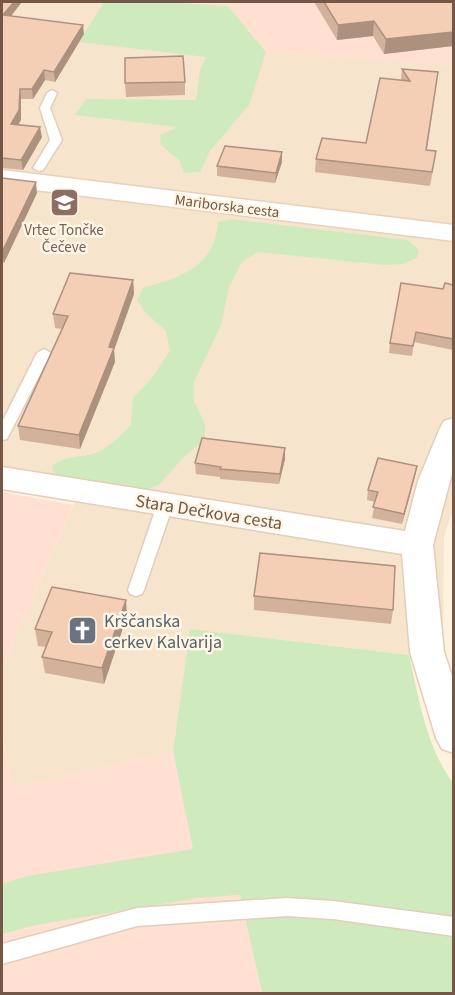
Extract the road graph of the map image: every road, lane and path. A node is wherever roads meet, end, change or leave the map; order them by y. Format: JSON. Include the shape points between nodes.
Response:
{"nodes":[{"id":1,"x":52,"y":93,"type":"dead end"},
{"id":2,"x":2,"y":164,"type":"edge"},
{"id":3,"x":39,"y":168,"type":"junction"},
{"id":4,"x":2,"y":178,"type":"edge"},
{"id":5,"x":453,"y":217,"type":"edge"},
{"id":6,"x":453,"y":233,"type":"edge"},
{"id":7,"x":44,"y":353,"type":"dead end"},
{"id":8,"x":453,"y":428,"type":"edge"},
{"id":9,"x":2,"y":435,"type":"edge"},
{"id":10,"x":2,"y":478,"type":"edge"},
{"id":11,"x":165,"y":505,"type":"junction"},
{"id":12,"x":417,"y":546,"type":"junction"},
{"id":13,"x":136,"y":590,"type":"dead end"},
{"id":14,"x":453,"y":738,"type":"edge"},
{"id":15,"x":453,"y":927,"type":"edge"},
{"id":16,"x":2,"y":954,"type":"edge"}],
"edges":[{"from":1,"to":3,"type":"lane","via":[[45,108],[56,140]]},
{"from":2,"to":3,"type":"main road","name":"Mariborska cesta"},
{"from":3,"to":5,"type":"main road","name":"Mariborska cesta"},
{"from":4,"to":6,"type":"main road","name":"Mariborska cesta"},
{"from":7,"to":9,"type":"lane"},
{"from":8,"to":12,"type":"street","via":[[433,481]]},
{"from":10,"to":11,"type":"street","name":"Stara Dečkova cesta"},
{"from":11,"to":12,"type":"street","name":"Stara Dečkova cesta"},
{"from":11,"to":13,"type":"lane"},
{"from":12,"to":14,"type":"street","via":[[427,652]]},
{"from":15,"to":16,"type":"lane","via":[[287,907],[137,917]]}]}
